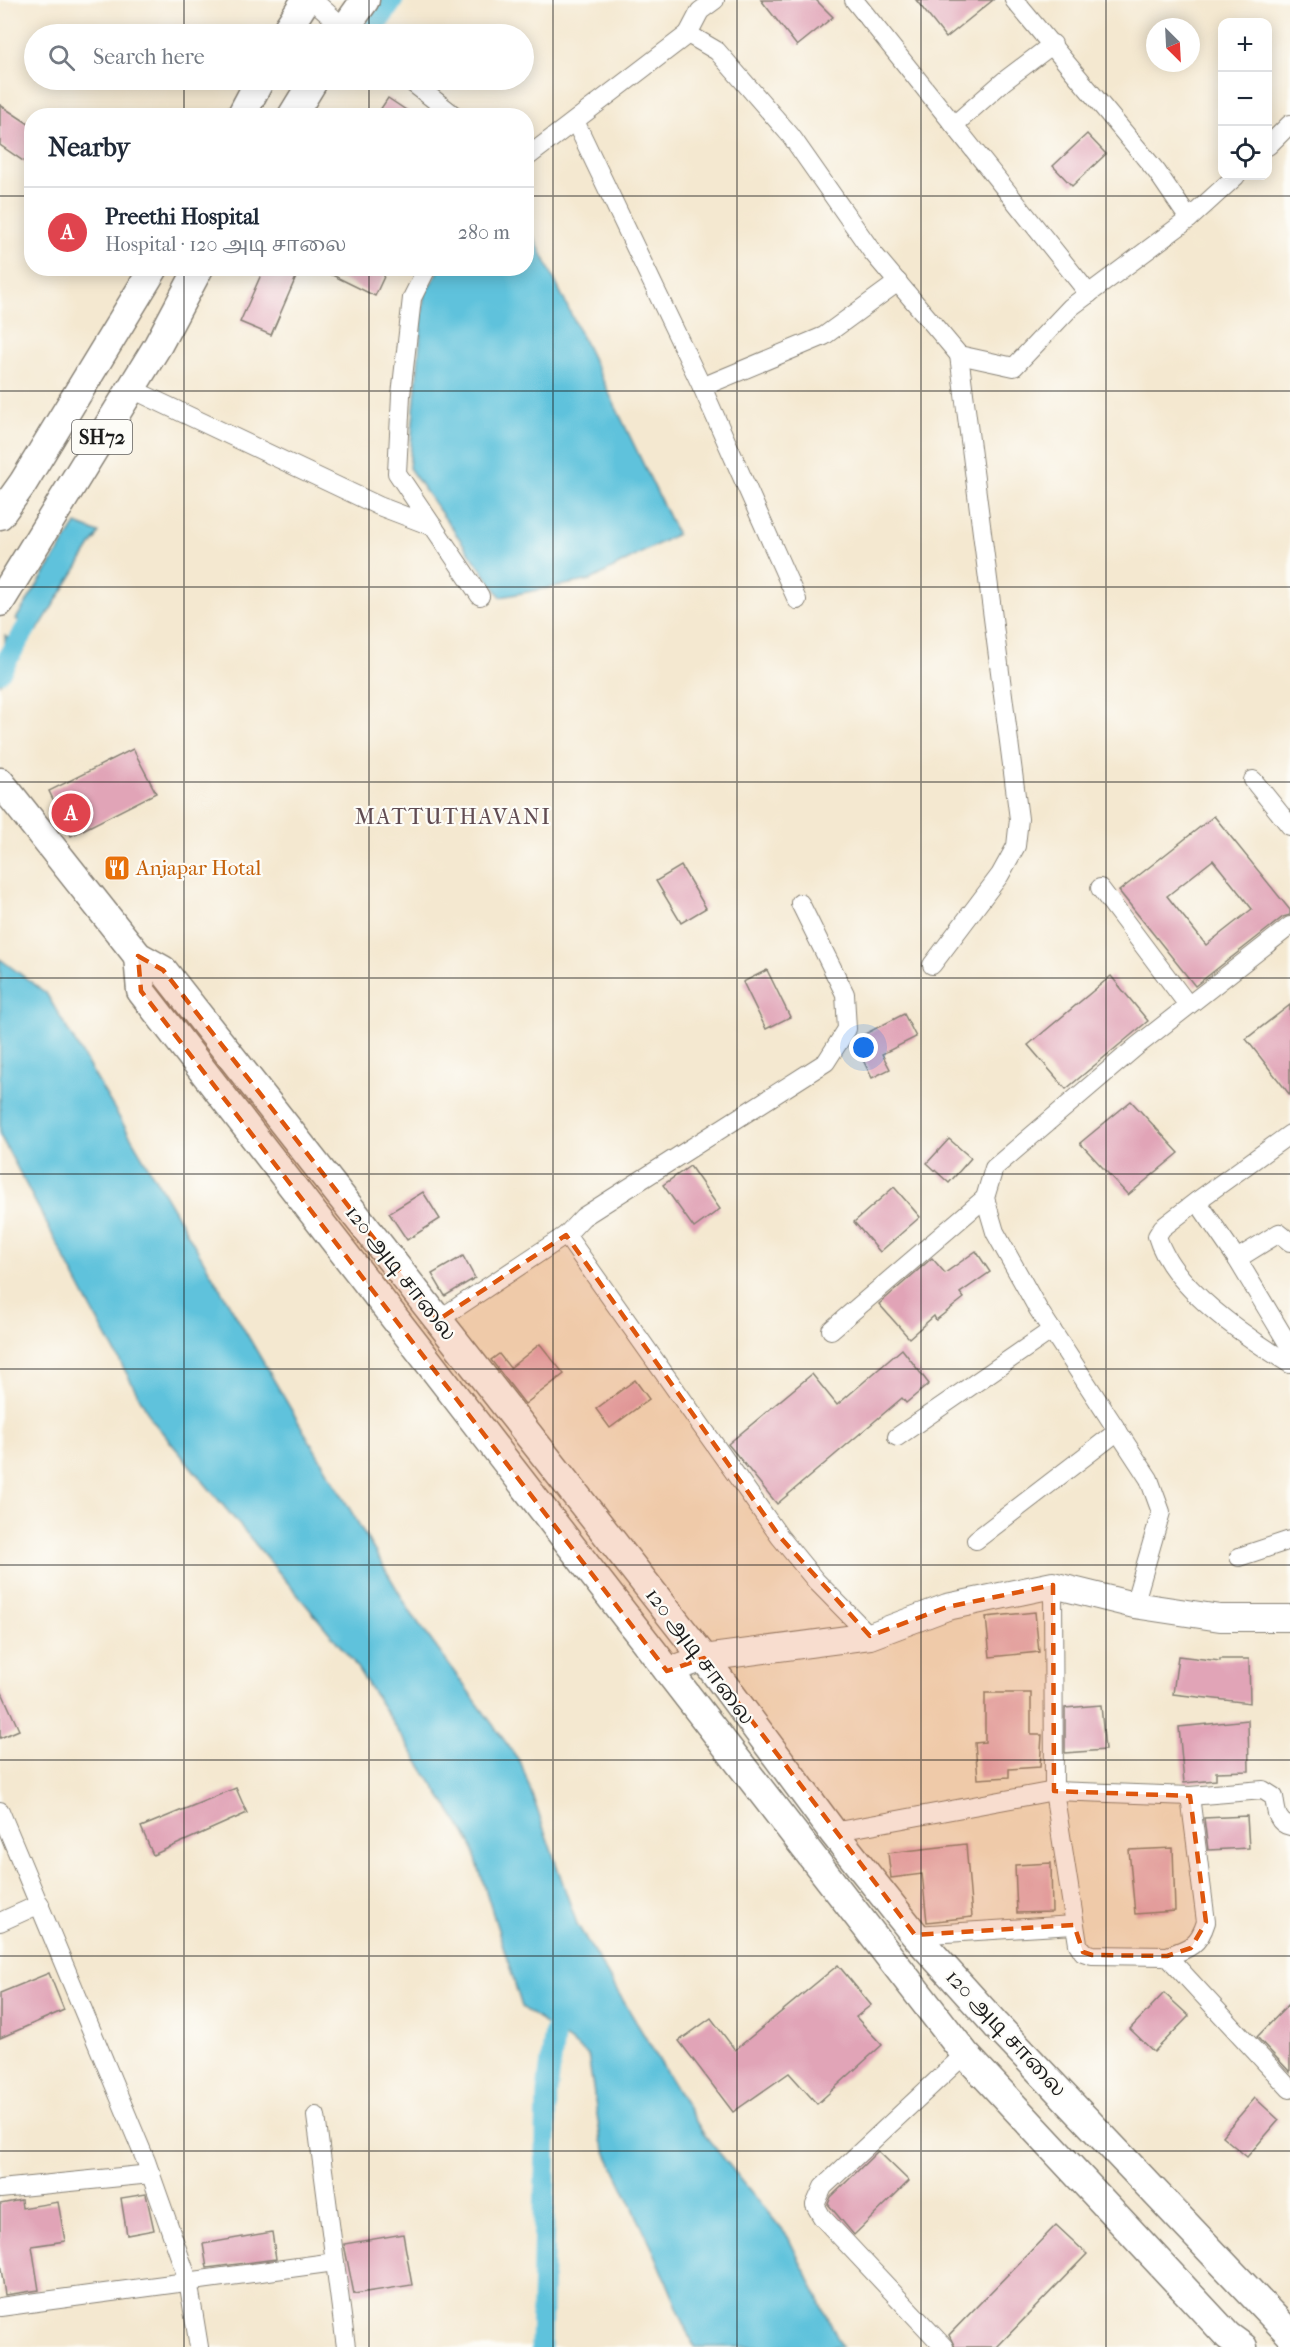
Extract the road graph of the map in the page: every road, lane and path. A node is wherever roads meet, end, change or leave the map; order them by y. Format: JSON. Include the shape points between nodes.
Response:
{"nodes":[{"id":1,"x":306,"y":0,"type":"edge"},
{"id":2,"x":313,"y":0,"type":"edge"},
{"id":3,"x":365,"y":0,"type":"edge"},
{"id":4,"x":715,"y":0,"type":"edge"},
{"id":5,"x":854,"y":0,"type":"edge"},
{"id":6,"x":1014,"y":0,"type":"edge"},
{"id":7,"x":290,"y":24,"type":"edge"},
{"id":8,"x":336,"y":24,"type":"edge"},
{"id":9,"x":350,"y":24,"type":"edge"},
{"id":10,"x":688,"y":34,"type":"junction"},
{"id":11,"x":1053,"y":44,"type":"junction"},
{"id":12,"x":255,"y":90,"type":"edge"},
{"id":13,"x":308,"y":90,"type":"edge"},
{"id":14,"x":422,"y":90,"type":"edge"},
{"id":15,"x":245,"y":108,"type":"edge"},
{"id":16,"x":297,"y":108,"type":"edge"},
{"id":17,"x":445,"y":108,"type":"edge"},
{"id":18,"x":575,"y":121,"type":"junction"},
{"id":19,"x":1290,"y":124,"type":"edge"},
{"id":20,"x":954,"y":125,"type":"junction"},
{"id":21,"x":1272,"y":142,"type":"edge"},
{"id":22,"x":534,"y":152,"type":"edge"},
{"id":23,"x":1232,"y":180,"type":"edge"},
{"id":24,"x":1189,"y":219,"type":"junction"},
{"id":25,"x":149,"y":276,"type":"edge"},
{"id":26,"x":195,"y":276,"type":"edge"},
{"id":27,"x":423,"y":276,"type":"edge"},
{"id":28,"x":898,"y":282,"type":"junction"},
{"id":29,"x":1089,"y":294,"type":"junction"},
{"id":30,"x":960,"y":355,"type":"junction"},
{"id":31,"x":702,"y":387,"type":"junction"},
{"id":32,"x":132,"y":389,"type":"junction"},
{"id":33,"x":0,"y":515,"type":"edge"},
{"id":34,"x":434,"y":527,"type":"junction"},
{"id":35,"x":480,"y":596,"type":"dead end"},
{"id":36,"x":797,"y":600,"type":"dead end"},
{"id":37,"x":0,"y":602,"type":"edge"},
{"id":38,"x":1253,"y":780,"type":"dead end"},
{"id":39,"x":0,"y":782,"type":"edge"},
{"id":40,"x":1290,"y":826,"type":"edge"},
{"id":41,"x":1100,"y":888,"type":"dead end"},
{"id":42,"x":800,"y":903,"type":"dead end"},
{"id":43,"x":1290,"y":926,"type":"edge"},
{"id":44,"x":138,"y":956,"type":"junction"},
{"id":45,"x":932,"y":965,"type":"dead end"},
{"id":46,"x":1188,"y":1005,"type":"junction"},
{"id":47,"x":1290,"y":1134,"type":"edge"},
{"id":48,"x":985,"y":1198,"type":"junction"},
{"id":49,"x":1197,"y":1201,"type":"junction"},
{"id":50,"x":566,"y":1235,"type":"junction"},
{"id":51,"x":1290,"y":1242,"type":"edge"},
{"id":52,"x":1237,"y":1259,"type":"junction"},
{"id":53,"x":438,"y":1320,"type":"junction"},
{"id":54,"x":831,"y":1330,"type":"dead end"},
{"id":55,"x":1052,"y":1330,"type":"junction"},
{"id":56,"x":1290,"y":1347,"type":"edge"},
{"id":57,"x":1290,"y":1364,"type":"edge"},
{"id":58,"x":1118,"y":1431,"type":"junction"},
{"id":59,"x":897,"y":1437,"type":"dead end"},
{"id":60,"x":1290,"y":1539,"type":"edge"},
{"id":61,"x":976,"y":1540,"type":"dead end"},
{"id":62,"x":1239,"y":1557,"type":"dead end"},
{"id":63,"x":1053,"y":1585,"type":"junction"},
{"id":64,"x":1134,"y":1605,"type":"junction"},
{"id":65,"x":1290,"y":1618,"type":"edge"},
{"id":66,"x":870,"y":1636,"type":"junction"},
{"id":67,"x":704,"y":1658,"type":"junction"},
{"id":68,"x":667,"y":1671,"type":"junction"},
{"id":69,"x":1054,"y":1791,"type":"junction"},
{"id":70,"x":1190,"y":1797,"type":"junction"},
{"id":71,"x":0,"y":1811,"type":"edge"},
{"id":72,"x":1290,"y":1826,"type":"edge"},
{"id":73,"x":833,"y":1832,"type":"junction"},
{"id":74,"x":40,"y":1904,"type":"junction"},
{"id":75,"x":0,"y":1922,"type":"edge"},
{"id":76,"x":1074,"y":1925,"type":"junction"},
{"id":77,"x":915,"y":1935,"type":"junction"},
{"id":78,"x":1167,"y":1956,"type":"junction"},
{"id":79,"x":965,"y":2054,"type":"junction"},
{"id":80,"x":1290,"y":2089,"type":"edge"},
{"id":81,"x":316,"y":2116,"type":"dead end"},
{"id":82,"x":151,"y":2174,"type":"junction"},
{"id":83,"x":0,"y":2189,"type":"edge"},
{"id":84,"x":335,"y":2262,"type":"junction"},
{"id":85,"x":188,"y":2280,"type":"junction"},
{"id":86,"x":0,"y":2307,"type":"edge"},
{"id":87,"x":1290,"y":2333,"type":"edge"},
{"id":88,"x":199,"y":2347,"type":"edge"},
{"id":89,"x":345,"y":2347,"type":"edge"},
{"id":90,"x":944,"y":2347,"type":"edge"},
{"id":91,"x":1243,"y":2347,"type":"edge"}],
"edges":[{"from":1,"to":7,"type":"main road"},
{"from":2,"to":8,"type":"street"},
{"from":3,"to":9,"type":"main road"},
{"from":4,"to":10,"type":"street","via":[[700,11]]},
{"from":5,"to":20,"type":"street"},
{"from":6,"to":11,"type":"street"},
{"from":10,"to":18,"type":"street"},
{"from":10,"to":28,"type":"street","via":[[717,51],[791,136],[873,253]]},
{"from":11,"to":20,"type":"street"},
{"from":11,"to":24,"type":"street","via":[[1099,106],[1157,172]]},
{"from":12,"to":15,"type":"main road"},
{"from":13,"to":16,"type":"main road"},
{"from":14,"to":17,"type":"street"},
{"from":18,"to":22,"type":"street"},
{"from":18,"to":31,"type":"street"},
{"from":19,"to":21,"type":"street"},
{"from":20,"to":29,"type":"street"},
{"from":23,"to":24,"type":"street"},
{"from":24,"to":29,"type":"street"},
{"from":25,"to":33,"type":"main road","number":"SH72"},
{"from":26,"to":32,"type":"main road","number":"SH72"},
{"from":27,"to":34,"type":"street","via":[[412,298],[401,394],[398,473]]},
{"from":28,"to":30,"type":"street"},
{"from":28,"to":31,"type":"street","via":[[824,336]]},
{"from":29,"to":30,"type":"street","via":[[1071,307],[1014,367]]},
{"from":30,"to":45,"type":"street","via":[[1019,819],[1016,846],[999,875]]},
{"from":31,"to":36,"type":"street"},
{"from":32,"to":34,"type":"street","via":[[379,506]]},
{"from":32,"to":37,"type":"main road","number":"SH72"},
{"from":34,"to":35,"type":"street"},
{"from":38,"to":40,"type":"street"},
{"from":39,"to":44,"type":"main road","name":"120 அடி சாலை"},
{"from":41,"to":46,"type":"street"},
{"from":42,"to":50,"type":"street","via":[[845,994],[847,1029],[826,1062],[583,1217]]},
{"from":43,"to":46,"type":"street"},
{"from":44,"to":53,"type":"main road","name":"120 அடி சாலை","via":[[163,970]]},
{"from":44,"to":68,"type":"main road","name":"120 அடி சாலை","via":[[141,991]]},
{"from":46,"to":48,"type":"street","via":[[994,1168]]},
{"from":47,"to":49,"type":"street"},
{"from":48,"to":54,"type":"street"},
{"from":48,"to":55,"type":"street","via":[[995,1232]]},
{"from":49,"to":52,"type":"street"},
{"from":49,"to":57,"type":"street","via":[[1162,1228],[1157,1236],[1161,1250],[1179,1275],[1232,1327]]},
{"from":50,"to":53,"type":"street"},
{"from":50,"to":66,"type":"street","via":[[780,1537]]},
{"from":51,"to":52,"type":"street","via":[[1280,1233]]},
{"from":52,"to":56,"type":"street"},
{"from":53,"to":67,"type":"main road","name":"120 அடி சாலை"},
{"from":55,"to":58,"type":"street"},
{"from":55,"to":59,"type":"street"},
{"from":58,"to":61,"type":"street"},
{"from":58,"to":64,"type":"street","via":[[1149,1479],[1161,1512]]},
{"from":60,"to":62,"type":"street"},
{"from":63,"to":64,"type":"street"},
{"from":63,"to":66,"type":"street","via":[[947,1607]]},
{"from":63,"to":69,"type":"street"},
{"from":64,"to":65,"type":"street","via":[[1220,1618]]},
{"from":66,"to":67,"type":"street"},
{"from":67,"to":68,"type":"street"},
{"from":67,"to":73,"type":"main road","name":"120 அடி சாலை"},
{"from":68,"to":79,"type":"main road","name":"120 அடி சாலை"},
{"from":69,"to":70,"type":"street"},
{"from":69,"to":73,"type":"street"},
{"from":69,"to":76,"type":"street"},
{"from":70,"to":72,"type":"street","via":[[1263,1790],[1274,1797],[1278,1818]]},
{"from":70,"to":78,"type":"street","via":[[1206,1922],[1201,1938],[1191,1948]]},
{"from":71,"to":74,"type":"street"},
{"from":73,"to":77,"type":"main road","name":"120 அடி சாலை"},
{"from":74,"to":75,"type":"street"},
{"from":74,"to":82,"type":"street"},
{"from":76,"to":77,"type":"street"},
{"from":76,"to":78,"type":"street","via":[[1078,1944],[1083,1952],[1092,1955]]},
{"from":77,"to":87,"type":"main road","name":"120 அடி சாலை"},
{"from":78,"to":80,"type":"street"},
{"from":79,"to":90,"type":"street","via":[[823,2187],[815,2205]]},
{"from":79,"to":91,"type":"main road","name":"120 அடி சாலை","via":[[1228,2336]]},
{"from":81,"to":84,"type":"street"},
{"from":82,"to":83,"type":"street"},
{"from":82,"to":85,"type":"street"},
{"from":84,"to":85,"type":"street"},
{"from":84,"to":89,"type":"street"},
{"from":85,"to":86,"type":"street"},
{"from":85,"to":88,"type":"street"}]}
